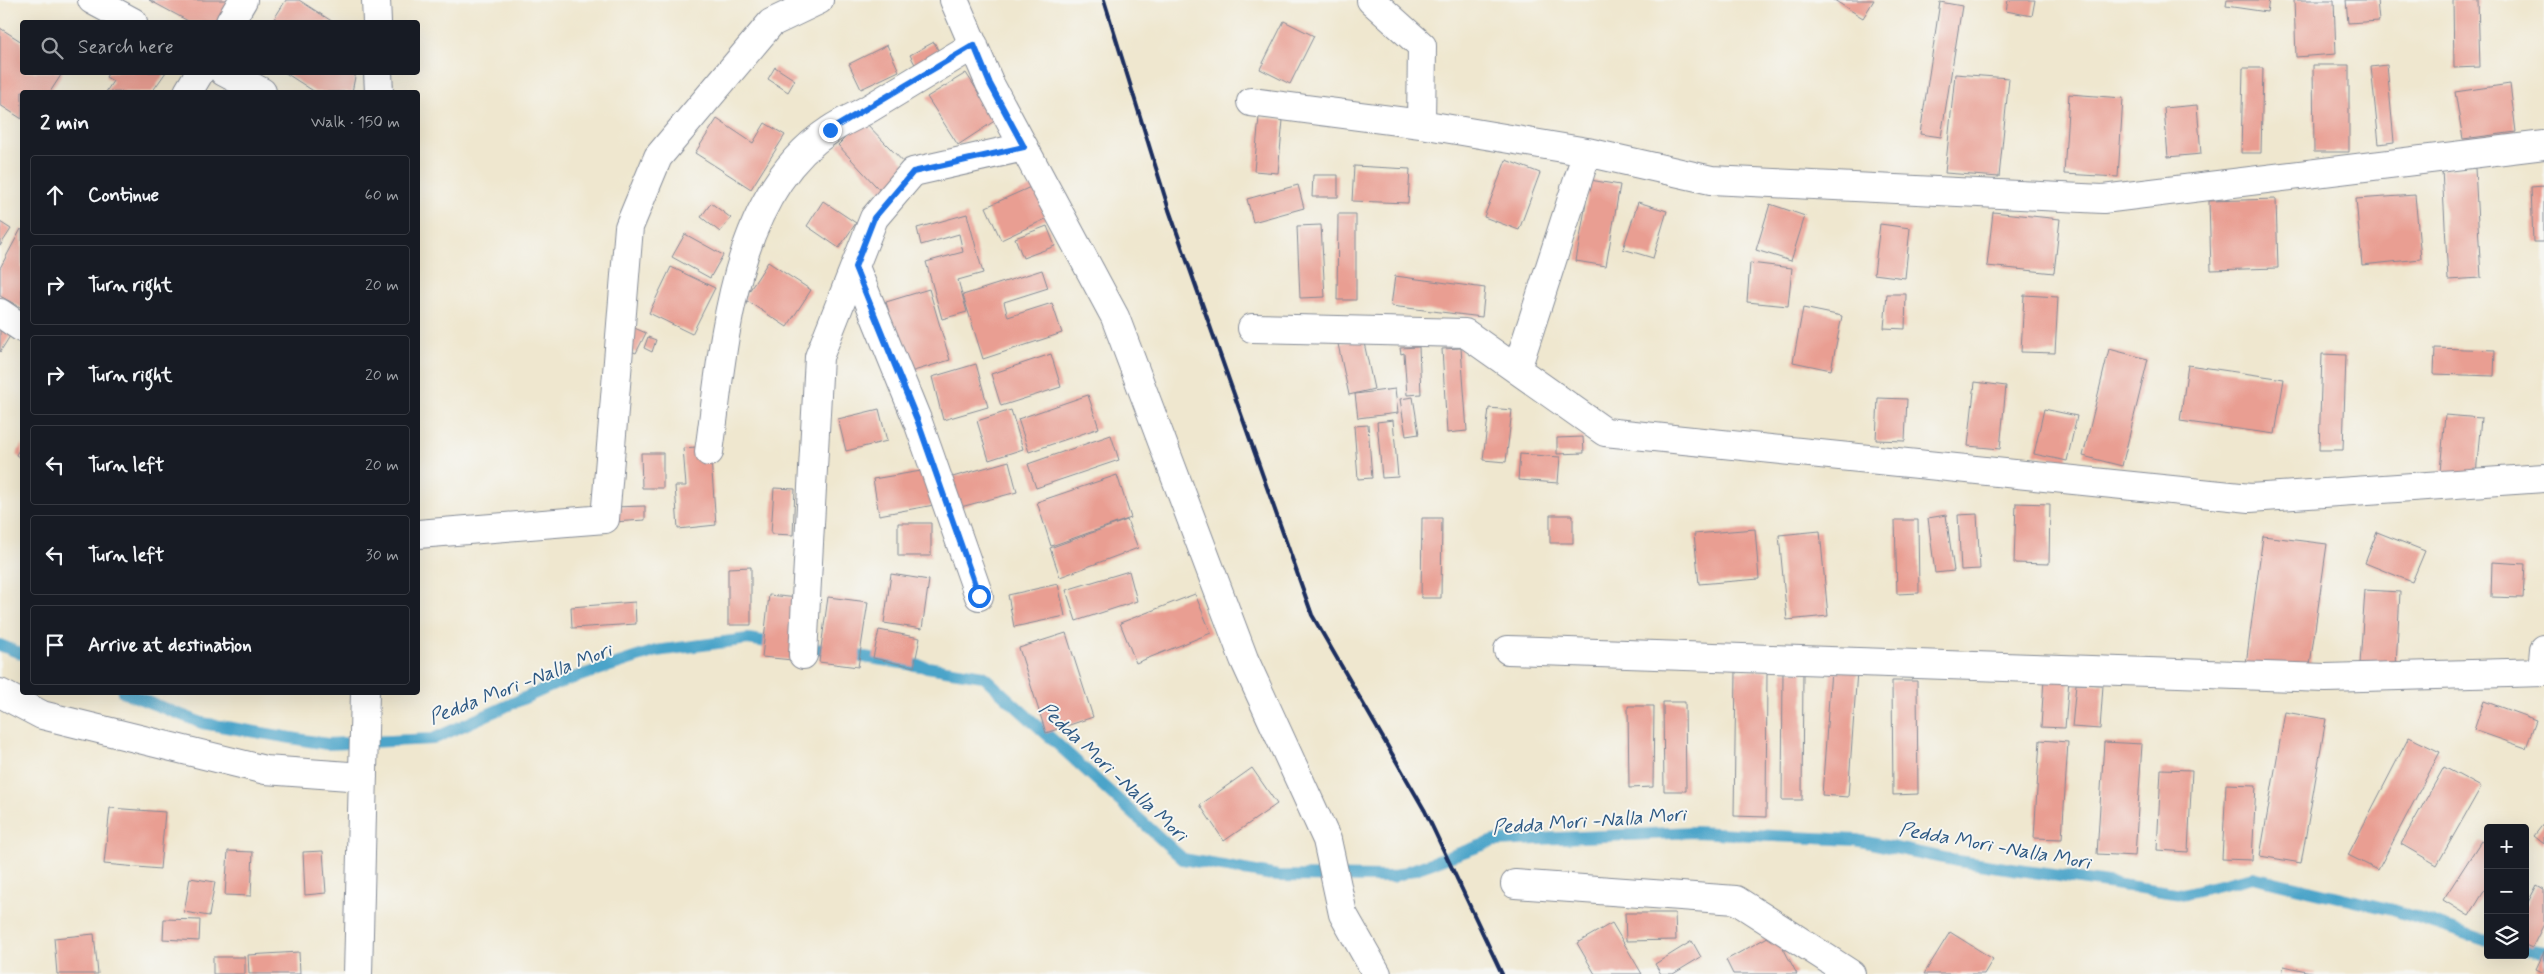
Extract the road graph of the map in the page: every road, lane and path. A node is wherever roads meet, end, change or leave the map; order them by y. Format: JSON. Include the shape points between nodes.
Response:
{"nodes":[{"id":1,"x":92,"y":0,"type":"edge"},
{"id":2,"x":243,"y":0,"type":"edge"},
{"id":3,"x":376,"y":0,"type":"edge"},
{"id":4,"x":819,"y":0,"type":"edge"},
{"id":5,"x":954,"y":0,"type":"edge"},
{"id":6,"x":1371,"y":0,"type":"edge"},
{"id":7,"x":129,"y":20,"type":"edge"},
{"id":8,"x":231,"y":20,"type":"edge"},
{"id":9,"x":377,"y":20,"type":"edge"},
{"id":10,"x":974,"y":45,"type":"junction"},
{"id":11,"x":198,"y":75,"type":"edge"},
{"id":12,"x":230,"y":75,"type":"edge"},
{"id":13,"x":378,"y":75,"type":"edge"},
{"id":14,"x":189,"y":90,"type":"edge"},
{"id":15,"x":258,"y":90,"type":"edge"},
{"id":16,"x":379,"y":90,"type":"edge"},
{"id":17,"x":1251,"y":102,"type":"dead end"},
{"id":18,"x":1421,"y":124,"type":"junction"},
{"id":19,"x":2544,"y":145,"type":"edge"},
{"id":20,"x":1024,"y":147,"type":"junction"},
{"id":21,"x":1587,"y":152,"type":"junction"},
{"id":22,"x":855,"y":267,"type":"junction"},
{"id":23,"x":0,"y":313,"type":"edge"},
{"id":24,"x":20,"y":327,"type":"edge"},
{"id":25,"x":1252,"y":328,"type":"dead end"},
{"id":26,"x":1517,"y":369,"type":"junction"},
{"id":27,"x":708,"y":452,"type":"dead end"},
{"id":28,"x":2544,"y":478,"type":"edge"},
{"id":29,"x":420,"y":534,"type":"edge"},
{"id":30,"x":979,"y":596,"type":"dead end"},
{"id":31,"x":1508,"y":650,"type":"dead end"},
{"id":32,"x":803,"y":655,"type":"dead end"},
{"id":33,"x":2543,"y":664,"type":"edge"},
{"id":34,"x":0,"y":693,"type":"edge"},
{"id":35,"x":365,"y":695,"type":"edge"},
{"id":36,"x":363,"y":777,"type":"junction"},
{"id":37,"x":1514,"y":884,"type":"dead end"},
{"id":38,"x":358,"y":974,"type":"edge"},
{"id":39,"x":1376,"y":974,"type":"edge"},
{"id":40,"x":1851,"y":974,"type":"edge"}],
"edges":[{"from":1,"to":7,"type":"street"},
{"from":2,"to":8,"type":"street"},
{"from":3,"to":9,"type":"street"},
{"from":4,"to":29,"type":"street","via":[[771,23],[658,157],[629,227],[605,519]]},
{"from":5,"to":10,"type":"street"},
{"from":6,"to":18,"type":"street","via":[[1422,46]]},
{"from":10,"to":20,"type":"street","via":[[990,84]]},
{"from":10,"to":27,"type":"street","via":[[830,130],[791,165],[763,207],[740,264]]},
{"from":11,"to":14,"type":"street"},
{"from":12,"to":15,"type":"street"},
{"from":13,"to":16,"type":"street"},
{"from":17,"to":18,"type":"street"},
{"from":18,"to":21,"type":"street"},
{"from":19,"to":21,"type":"street","via":[[2103,199],[1711,180]]},
{"from":20,"to":22,"type":"street","via":[[913,172],[874,218]]},
{"from":20,"to":39,"type":"street","via":[[1115,317],[1244,659],[1327,840],[1343,914]]},
{"from":21,"to":26,"type":"street"},
{"from":22,"to":30,"type":"street","via":[[918,422]]},
{"from":22,"to":32,"type":"street","via":[[819,357]]},
{"from":23,"to":24,"type":"street"},
{"from":25,"to":26,"type":"street","via":[[1466,333]]},
{"from":26,"to":28,"type":"street","via":[[1606,432],[2250,498]]},
{"from":31,"to":33,"type":"street","via":[[2326,678]]},
{"from":34,"to":36,"type":"street","via":[[42,715],[265,770]]},
{"from":35,"to":36,"type":"street"},
{"from":36,"to":38,"type":"street"},
{"from":37,"to":40,"type":"street","via":[[1736,900]]}]}
